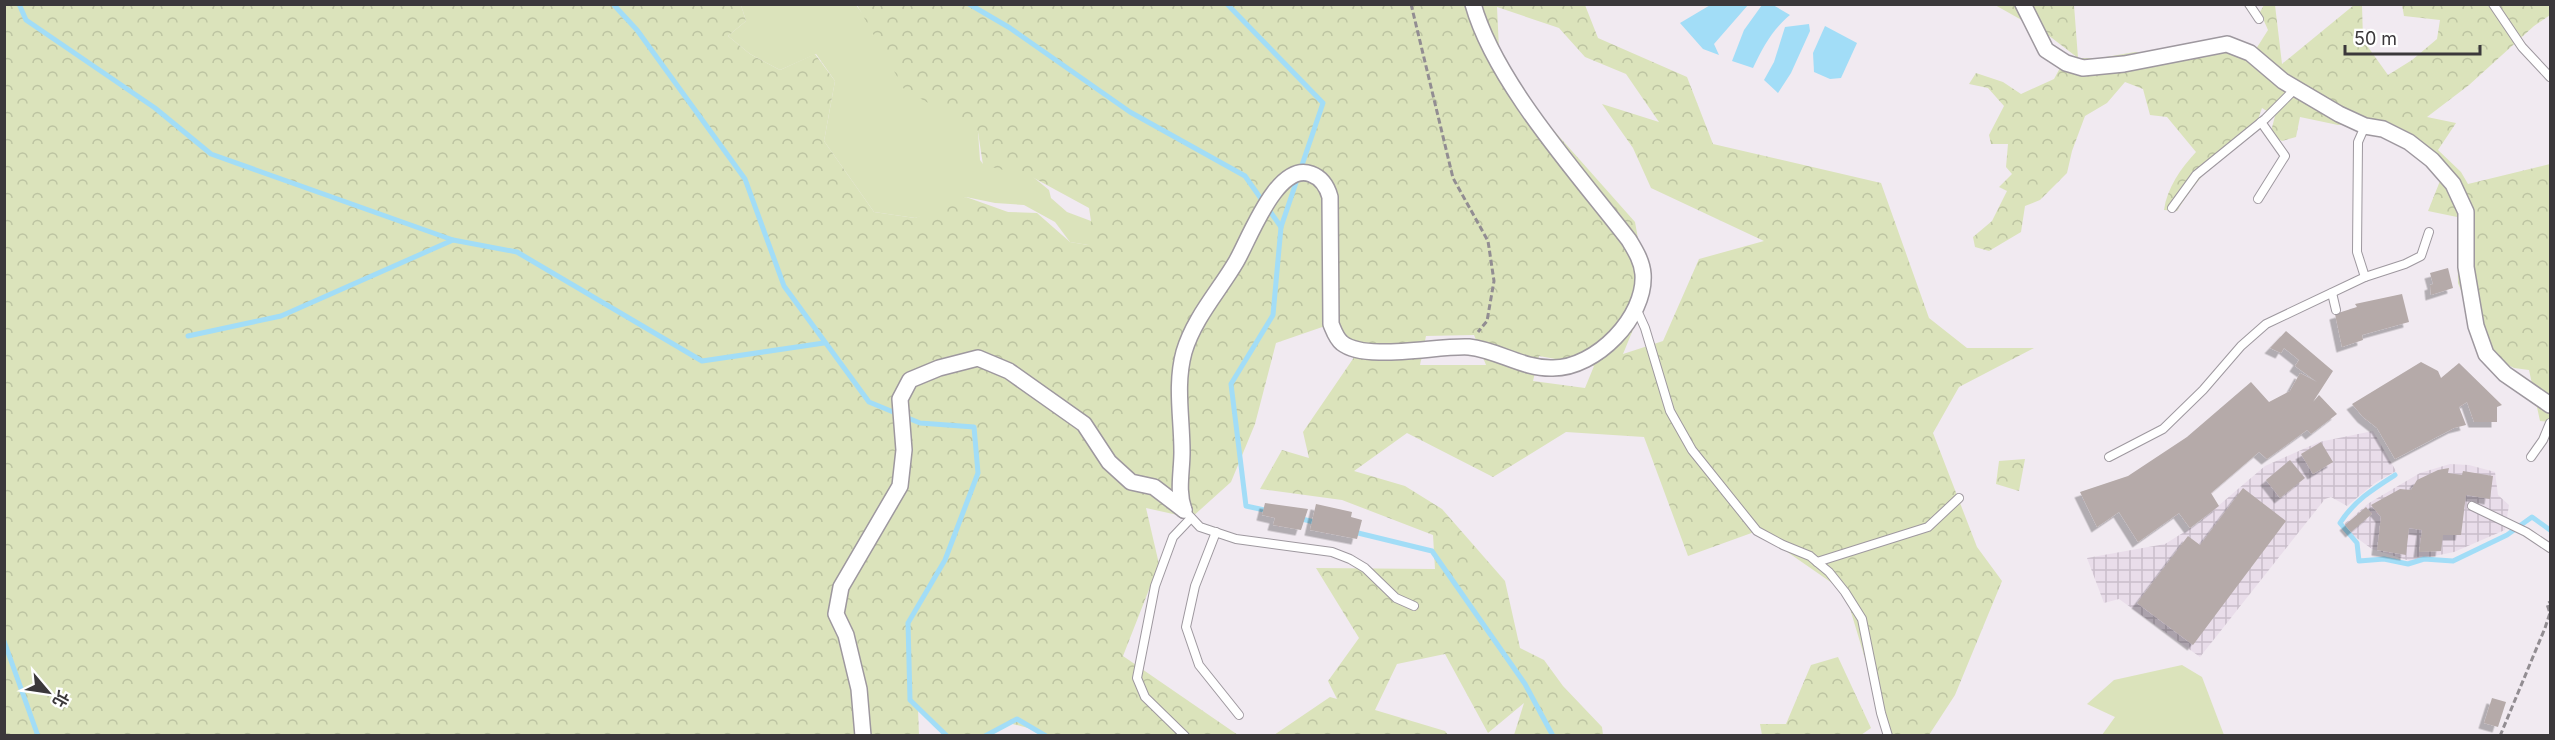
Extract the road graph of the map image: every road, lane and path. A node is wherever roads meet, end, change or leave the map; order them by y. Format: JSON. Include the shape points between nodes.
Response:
{"nodes":[{"id":1,"x":1411,"y":4,"type":"edge"},
{"id":2,"x":1473,"y":4,"type":"edge"},
{"id":3,"x":2022,"y":4,"type":"edge"},
{"id":4,"x":2248,"y":4,"type":"edge"},
{"id":5,"x":2493,"y":4,"type":"edge"},
{"id":6,"x":2259,"y":20,"type":"dead end"},
{"id":7,"x":2550,"y":77,"type":"edge"},
{"id":8,"x":2296,"y":88,"type":"junction"},
{"id":9,"x":2261,"y":122,"type":"junction"},
{"id":10,"x":2365,"y":126,"type":"junction"},
{"id":11,"x":2258,"y":199,"type":"dead end"},
{"id":12,"x":2172,"y":208,"type":"dead end"},
{"id":13,"x":2429,"y":232,"type":"dead end"},
{"id":14,"x":2365,"y":277,"type":"junction"},
{"id":15,"x":2332,"y":293,"type":"junction"},
{"id":16,"x":1635,"y":306,"type":"junction"},
{"id":17,"x":2336,"y":310,"type":"dead end"},
{"id":18,"x":1465,"y":347,"type":"junction"},
{"id":19,"x":2550,"y":405,"type":"edge"},
{"id":20,"x":2550,"y":423,"type":"edge"},
{"id":21,"x":2109,"y":457,"type":"dead end"},
{"id":22,"x":2531,"y":457,"type":"dead end"},
{"id":23,"x":1959,"y":498,"type":"dead end"},
{"id":24,"x":2472,"y":506,"type":"dead end"},
{"id":25,"x":1187,"y":514,"type":"junction"},
{"id":26,"x":1216,"y":532,"type":"junction"},
{"id":27,"x":2550,"y":548,"type":"edge"},
{"id":28,"x":1817,"y":562,"type":"junction"},
{"id":29,"x":2550,"y":602,"type":"edge"},
{"id":30,"x":1414,"y":606,"type":"dead end"},
{"id":31,"x":1239,"y":715,"type":"dead end"},
{"id":32,"x":863,"y":735,"type":"edge"},
{"id":33,"x":1185,"y":735,"type":"edge"},
{"id":34,"x":1888,"y":735,"type":"edge"},
{"id":35,"x":2500,"y":735,"type":"edge"}],
"edges":[{"from":1,"to":18,"type":"path","via":[[1453,178],[1488,241],[1494,281],[1487,321]]},
{"from":2,"to":16,"type":"street","via":[[1492,50],[1517,91],[1639,256],[1642,291]]},
{"from":3,"to":8,"type":"street","via":[[2046,50],[2066,63],[2083,68],[2124,64],[2227,44],[2250,53]]},
{"from":4,"to":6,"type":"lane"},
{"from":5,"to":7,"type":"lane","via":[[2522,47]]},
{"from":8,"to":9,"type":"lane"},
{"from":8,"to":10,"type":"street"},
{"from":9,"to":11,"type":"lane","via":[[2284,156]]},
{"from":9,"to":12,"type":"lane","via":[[2196,175]]},
{"from":10,"to":14,"type":"lane","via":[[2358,142],[2357,252]]},
{"from":10,"to":19,"type":"street","via":[[2383,129],[2409,142],[2453,184],[2466,212],[2466,267],[2476,326],[2486,354],[2505,374]]},
{"from":13,"to":14,"type":"lane","via":[[2421,256]]},
{"from":14,"to":15,"type":"lane"},
{"from":15,"to":17,"type":"lane"},
{"from":15,"to":21,"type":"lane","via":[[2266,324],[2163,429]]},
{"from":16,"to":18,"type":"street","via":[[1608,342],[1576,365],[1530,366]]},
{"from":16,"to":28,"type":"lane","via":[[1670,411],[1692,450],[1757,531]]},
{"from":18,"to":25,"type":"street","via":[[1378,352],[1344,345],[1331,324],[1330,197],[1326,186],[1312,174],[1292,176],[1272,195],[1237,261],[1196,325],[1184,354],[1179,393],[1179,494]]},
{"from":20,"to":22,"type":"lane"},
{"from":23,"to":28,"type":"lane","via":[[1928,527]]},
{"from":24,"to":27,"type":"lane"},
{"from":25,"to":26,"type":"lane","via":[[1200,527]]},
{"from":25,"to":32,"type":"street","via":[[1154,487],[1131,482],[1109,462],[1084,424],[1009,371],[978,358],[910,380],[900,399],[904,450],[900,486],[841,587],[836,614],[846,635],[859,689]]},
{"from":25,"to":33,"type":"lane","via":[[1173,537],[1155,586],[1137,678],[1145,697]]},
{"from":26,"to":30,"type":"lane","via":[[1236,539],[1332,552],[1365,568],[1396,598]]},
{"from":26,"to":31,"type":"lane","via":[[1195,586],[1186,627],[1199,665]]},
{"from":28,"to":34,"type":"lane","via":[[1845,592],[1862,619]]},
{"from":29,"to":35,"type":"path","via":[[2545,628]]}]}
